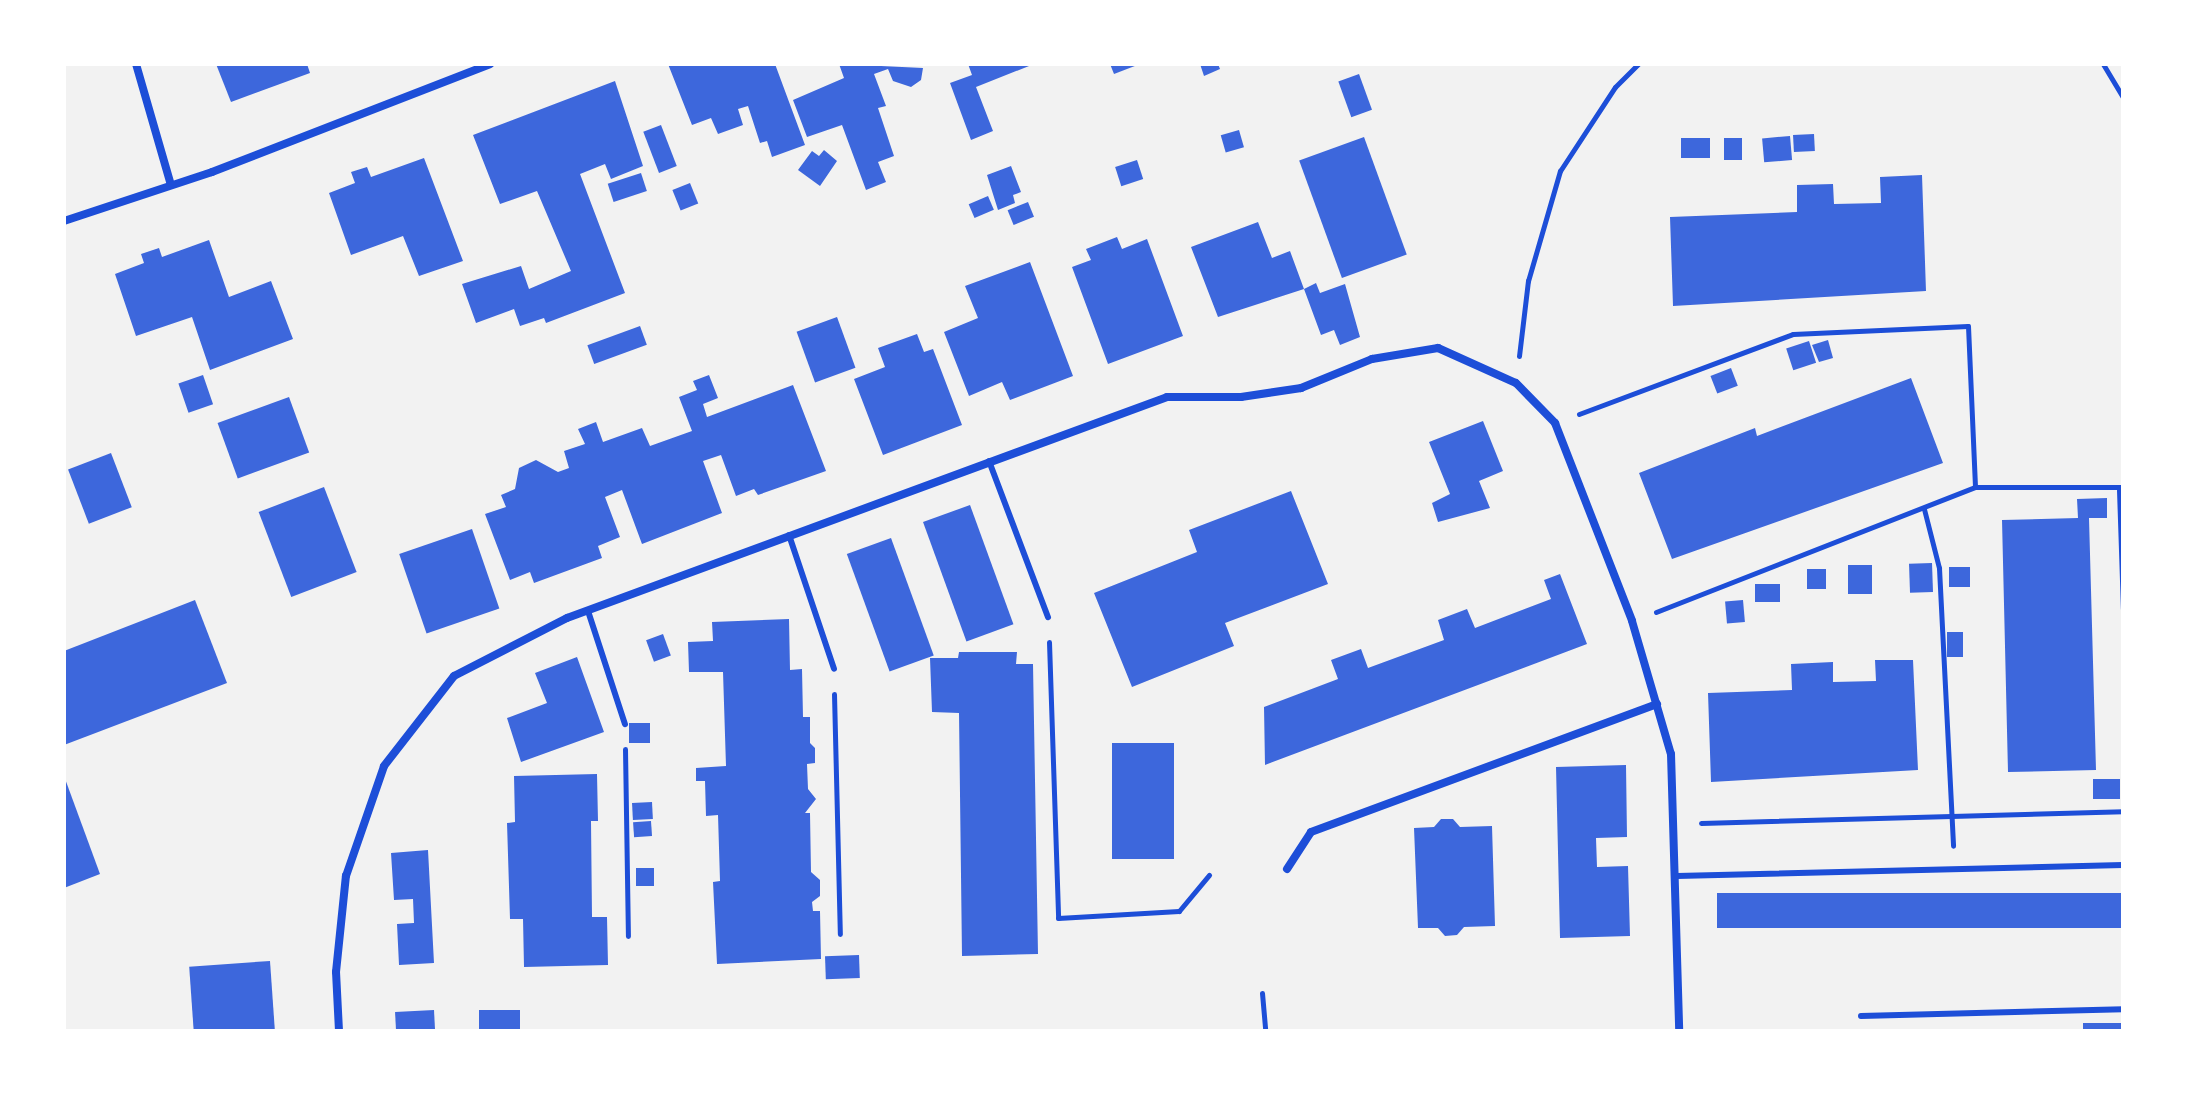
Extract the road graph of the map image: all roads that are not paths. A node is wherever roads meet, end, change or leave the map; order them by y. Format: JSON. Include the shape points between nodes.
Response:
{"nodes":[{"id":1,"x":136,"y":64,"type":"edge"},
{"id":2,"x":490,"y":64,"type":"edge"},
{"id":3,"x":170,"y":182,"type":"junction"},
{"id":4,"x":64,"y":221,"type":"edge"},
{"id":5,"x":989,"y":461,"type":"junction"},
{"id":6,"x":789,"y":535,"type":"junction"},
{"id":7,"x":588,"y":611,"type":"junction"},
{"id":8,"x":1048,"y":617,"type":"road end"},
{"id":9,"x":834,"y":669,"type":"road end"},
{"id":10,"x":1657,"y":704,"type":"junction"},
{"id":11,"x":625,"y":724,"type":"road end"},
{"id":12,"x":2123,"y":865,"type":"edge"},
{"id":13,"x":1287,"y":869,"type":"dead end"},
{"id":14,"x":1677,"y":876,"type":"junction"},
{"id":15,"x":2123,"y":1009,"type":"edge"},
{"id":16,"x":1861,"y":1016,"type":"dead end"},
{"id":17,"x":339,"y":1031,"type":"edge"},
{"id":18,"x":1679,"y":1031,"type":"edge"}],
"edges":[{"from":1,"to":3,"type":"street"},
{"from":2,"to":3,"type":"street","via":[[212,172]]},
{"from":3,"to":4,"type":"street"},
{"from":5,"to":6,"type":"street"},
{"from":5,"to":8,"type":"lane"},
{"from":5,"to":10,"type":"street","via":[[1167,397],[1241,397],[1301,388],[1372,359],[1438,348],[1516,383],[1555,423],[1632,621]]},
{"from":6,"to":7,"type":"street"},
{"from":6,"to":9,"type":"lane"},
{"from":7,"to":11,"type":"lane"},
{"from":7,"to":17,"type":"street","via":[[534,631],[454,676],[384,766],[346,876],[336,972]]},
{"from":10,"to":13,"type":"street","via":[[1311,832]]},
{"from":10,"to":14,"type":"street","via":[[1671,754]]},
{"from":12,"to":14,"type":"lane"},
{"from":14,"to":18,"type":"street"},
{"from":15,"to":16,"type":"lane"}]}
